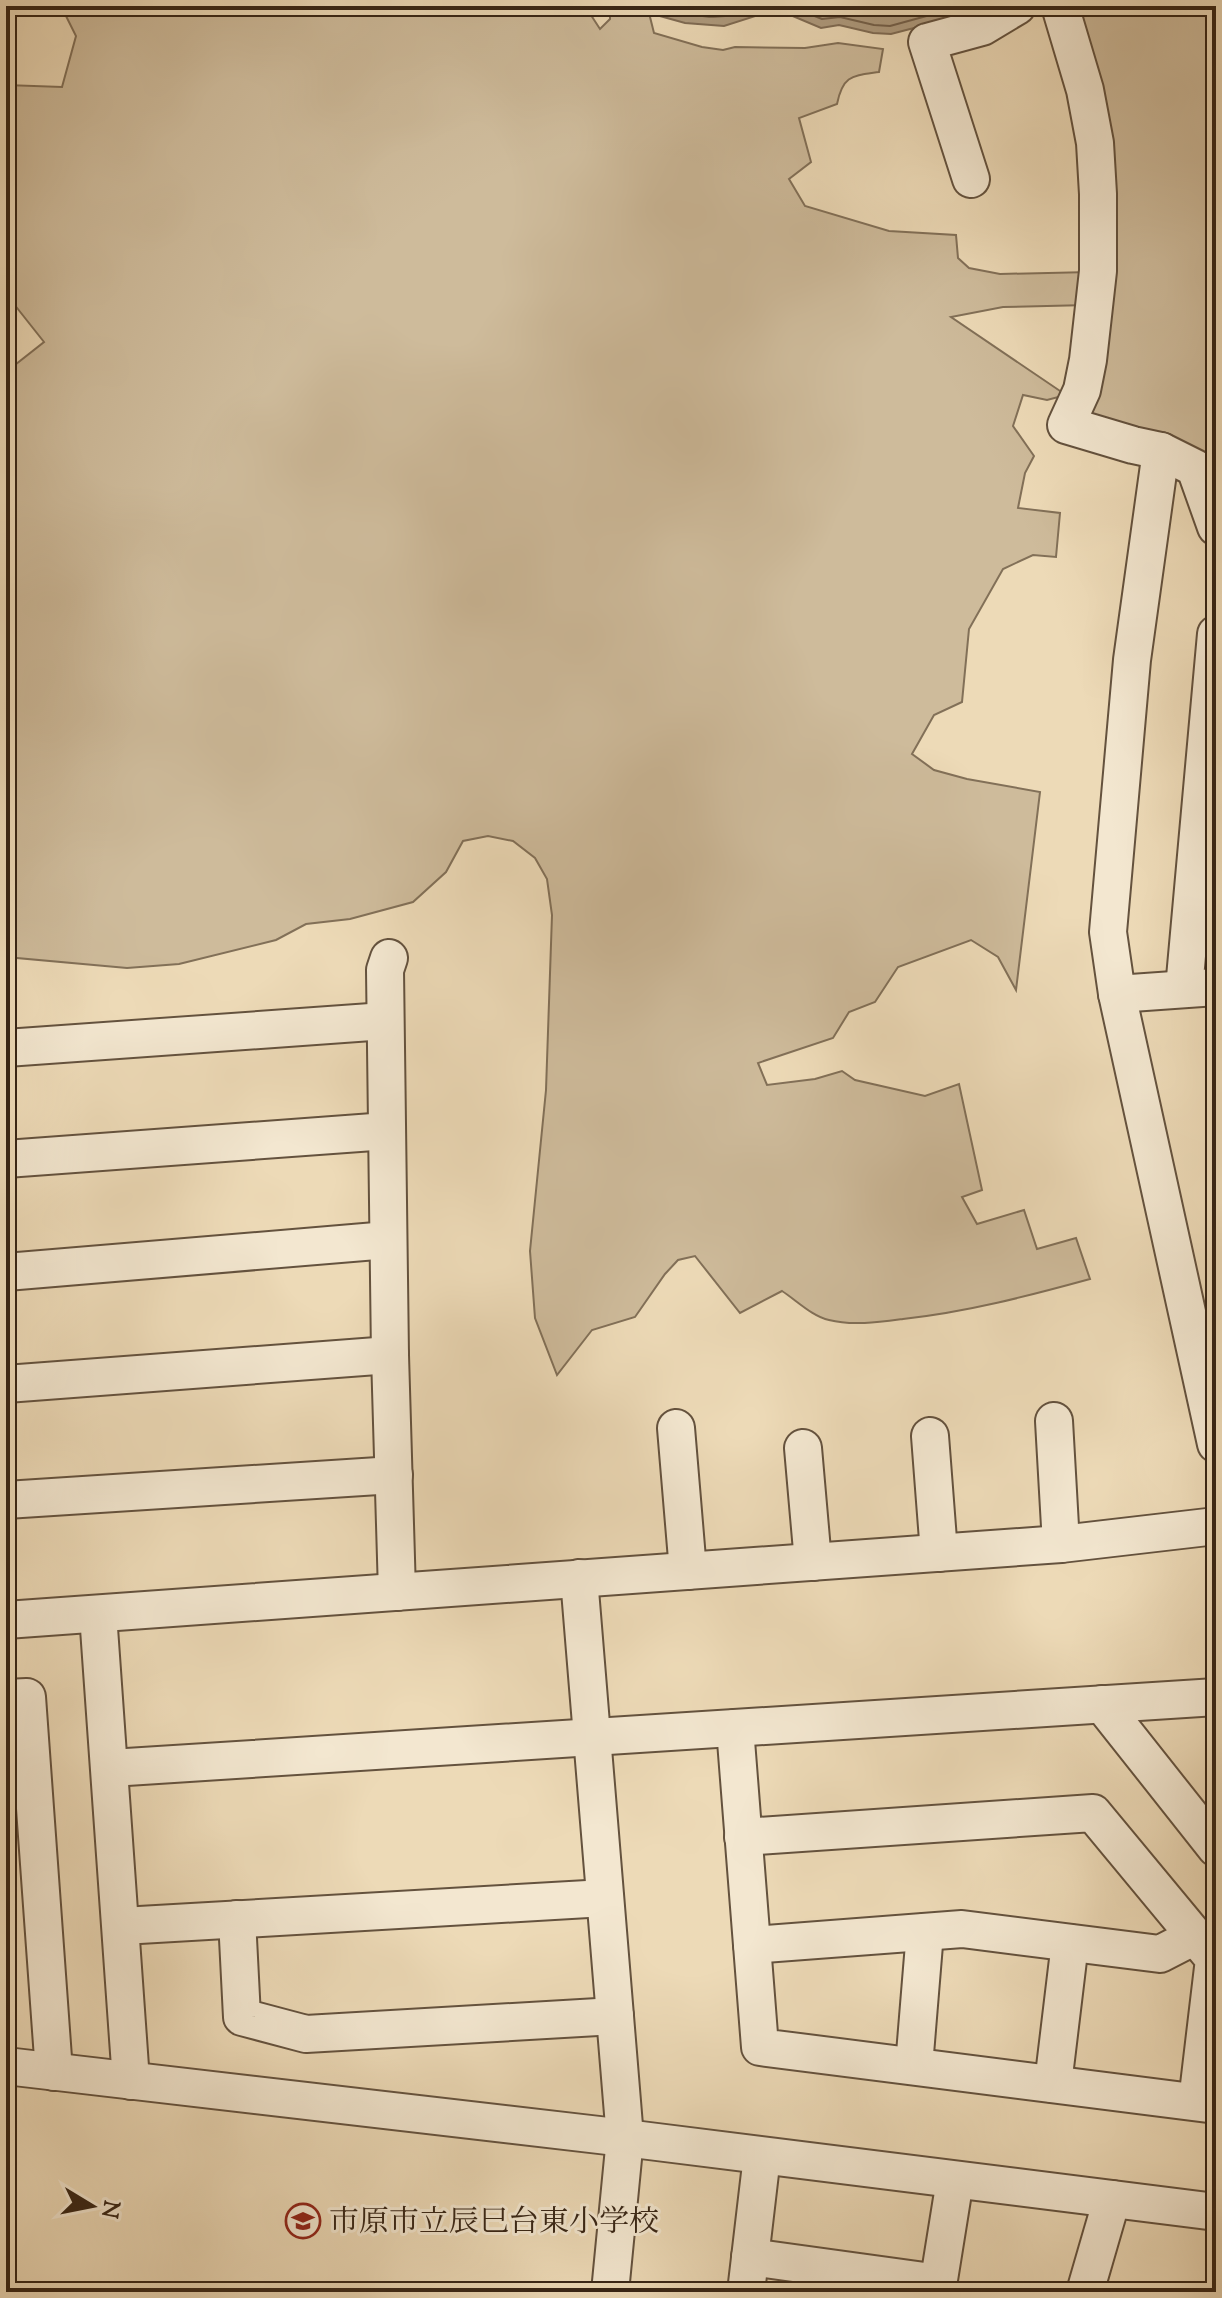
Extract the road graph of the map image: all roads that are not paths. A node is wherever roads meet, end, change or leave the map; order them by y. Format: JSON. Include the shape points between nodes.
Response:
{"nodes":[{"id":1,"x":1017,"y":6,"type":"edge"},
{"id":2,"x":1060,"y":6,"type":"edge"},
{"id":3,"x":971,"y":179,"type":"dead end"},
{"id":4,"x":1161,"y":451,"type":"junction"},
{"id":5,"x":1216,"y":527,"type":"edge"},
{"id":6,"x":1216,"y":634,"type":"edge"},
{"id":7,"x":389,"y":958,"type":"dead end"},
{"id":8,"x":1200,"y":988,"type":"edge"},
{"id":9,"x":1117,"y":994,"type":"junction"},
{"id":10,"x":385,"y":1021,"type":"junction"},
{"id":11,"x":6,"y":1048,"type":"edge"},
{"id":12,"x":387,"y":1131,"type":"junction"},
{"id":13,"x":6,"y":1159,"type":"edge"},
{"id":14,"x":388,"y":1240,"type":"junction"},
{"id":15,"x":6,"y":1272,"type":"edge"},
{"id":16,"x":390,"y":1355,"type":"junction"},
{"id":17,"x":1207,"y":1364,"type":"edge"},
{"id":18,"x":6,"y":1384,"type":"edge"},
{"id":19,"x":1054,"y":1421,"type":"dead end"},
{"id":20,"x":676,"y":1428,"type":"dead end"},
{"id":21,"x":930,"y":1436,"type":"dead end"},
{"id":22,"x":1216,"y":1444,"type":"edge"},
{"id":23,"x":803,"y":1448,"type":"dead end"},
{"id":24,"x":394,"y":1475,"type":"junction"},
{"id":25,"x":6,"y":1500,"type":"edge"},
{"id":26,"x":1216,"y":1526,"type":"edge"},
{"id":27,"x":1061,"y":1544,"type":"junction"},
{"id":28,"x":939,"y":1553,"type":"junction"},
{"id":29,"x":813,"y":1562,"type":"junction"},
{"id":30,"x":688,"y":1571,"type":"junction"},
{"id":31,"x":579,"y":1578,"type":"junction"},
{"id":32,"x":397,"y":1592,"type":"junction"},
{"id":33,"x":98,"y":1614,"type":"junction"},
{"id":34,"x":6,"y":1620,"type":"edge"},
{"id":35,"x":1216,"y":1697,"type":"edge"},
{"id":36,"x":6,"y":1698,"type":"edge"},
{"id":37,"x":1102,"y":1704,"type":"junction"},
{"id":38,"x":735,"y":1728,"type":"junction"},
{"id":39,"x":592,"y":1737,"type":"junction"},
{"id":40,"x":111,"y":1768,"type":"junction"},
{"id":41,"x":743,"y":1837,"type":"junction"},
{"id":42,"x":1216,"y":1848,"type":"edge"},
{"id":43,"x":605,"y":1898,"type":"junction"},
{"id":44,"x":237,"y":1919,"type":"junction"},
{"id":45,"x":122,"y":1926,"type":"junction"},
{"id":46,"x":925,"y":1932,"type":"junction"},
{"id":47,"x":1195,"y":1936,"type":"junction"},
{"id":48,"x":1070,"y":1943,"type":"junction"},
{"id":49,"x":752,"y":1945,"type":"junction"},
{"id":50,"x":615,"y":2016,"type":"junction"},
{"id":51,"x":6,"y":2066,"type":"edge"},
{"id":52,"x":914,"y":2066,"type":"junction"},
{"id":53,"x":54,"y":2072,"type":"junction"},
{"id":54,"x":131,"y":2081,"type":"junction"},
{"id":55,"x":1053,"y":2084,"type":"junction"},
{"id":56,"x":1207,"y":2103,"type":"edge"},
{"id":57,"x":625,"y":2138,"type":"junction"},
{"id":58,"x":762,"y":2156,"type":"junction"},
{"id":59,"x":955,"y":2180,"type":"junction"},
{"id":60,"x":1112,"y":2199,"type":"junction"},
{"id":61,"x":1216,"y":2212,"type":"edge"},
{"id":62,"x":748,"y":2275,"type":"edge"},
{"id":63,"x":938,"y":2288,"type":"edge"},
{"id":64,"x":610,"y":2292,"type":"edge"},
{"id":65,"x":1085,"y":2292,"type":"edge"}],
"edges":[{"from":1,"to":3,"type":"street","via":[[982,27],[927,42]]},
{"from":2,"to":4,"type":"street","via":[[1085,90],[1098,194],[1098,271],[1088,360],[1066,425]]},
{"from":4,"to":5,"type":"street","via":[[1195,468]]},
{"from":4,"to":9,"type":"street","via":[[1132,660],[1109,917]]},
{"from":6,"to":8,"type":"street"},
{"from":7,"to":10,"type":"street"},
{"from":8,"to":9,"type":"street"},
{"from":9,"to":17,"type":"street"},
{"from":10,"to":11,"type":"street"},
{"from":10,"to":12,"type":"street"},
{"from":12,"to":13,"type":"street"},
{"from":12,"to":14,"type":"street"},
{"from":14,"to":15,"type":"street"},
{"from":14,"to":16,"type":"street"},
{"from":16,"to":18,"type":"street"},
{"from":16,"to":24,"type":"street"},
{"from":17,"to":22,"type":"street"},
{"from":19,"to":27,"type":"street"},
{"from":20,"to":30,"type":"street"},
{"from":21,"to":28,"type":"street"},
{"from":23,"to":29,"type":"street"},
{"from":24,"to":25,"type":"street"},
{"from":24,"to":32,"type":"street"},
{"from":26,"to":27,"type":"street"},
{"from":27,"to":28,"type":"street"},
{"from":28,"to":29,"type":"street"},
{"from":29,"to":30,"type":"street"},
{"from":30,"to":31,"type":"street"},
{"from":31,"to":32,"type":"street"},
{"from":31,"to":39,"type":"street"},
{"from":32,"to":33,"type":"street"},
{"from":33,"to":34,"type":"street"},
{"from":33,"to":40,"type":"street"},
{"from":35,"to":37,"type":"street"},
{"from":36,"to":53,"type":"street","via":[[27,1697]]},
{"from":37,"to":38,"type":"street"},
{"from":37,"to":42,"type":"street"},
{"from":38,"to":39,"type":"street"},
{"from":38,"to":41,"type":"street"},
{"from":39,"to":40,"type":"street"},
{"from":39,"to":43,"type":"street"},
{"from":40,"to":45,"type":"street"},
{"from":41,"to":47,"type":"street","via":[[1093,1813]]},
{"from":41,"to":49,"type":"street"},
{"from":43,"to":44,"type":"street"},
{"from":43,"to":50,"type":"street"},
{"from":44,"to":45,"type":"street"},
{"from":44,"to":50,"type":"street","via":[[242,2017],[306,2034]]},
{"from":45,"to":54,"type":"street"},
{"from":46,"to":48,"type":"street","via":[[962,1929]]},
{"from":46,"to":49,"type":"street"},
{"from":46,"to":52,"type":"street"},
{"from":47,"to":48,"type":"street","via":[[1160,1954]]},
{"from":47,"to":56,"type":"street","via":[[1214,1959]]},
{"from":48,"to":55,"type":"street"},
{"from":49,"to":52,"type":"street","via":[[760,2047]]},
{"from":50,"to":57,"type":"street"},
{"from":51,"to":53,"type":"street"},
{"from":52,"to":55,"type":"street"},
{"from":53,"to":54,"type":"street"},
{"from":54,"to":57,"type":"street"},
{"from":55,"to":56,"type":"street"},
{"from":57,"to":58,"type":"street"},
{"from":57,"to":64,"type":"street"},
{"from":58,"to":59,"type":"street"},
{"from":58,"to":62,"type":"street"},
{"from":59,"to":60,"type":"street"},
{"from":59,"to":63,"type":"street"},
{"from":60,"to":61,"type":"street"},
{"from":60,"to":65,"type":"street"},
{"from":62,"to":63,"type":"street"}]}
